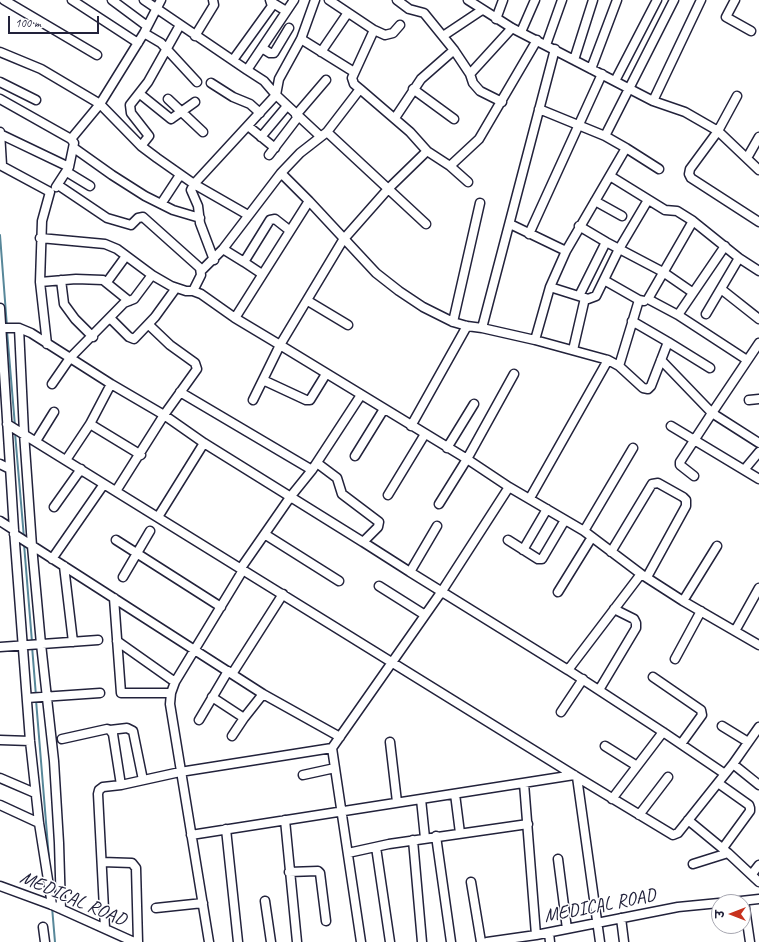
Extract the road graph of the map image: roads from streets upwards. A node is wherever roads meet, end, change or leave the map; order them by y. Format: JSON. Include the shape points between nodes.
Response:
{"nodes":[{"id":1,"x":4,"y":0,"type":"edge"},
{"id":2,"x":72,"y":0,"type":"edge"},
{"id":3,"x":112,"y":0,"type":"edge"},
{"id":4,"x":144,"y":0,"type":"edge"},
{"id":5,"x":161,"y":0,"type":"edge"},
{"id":6,"x":213,"y":0,"type":"edge"},
{"id":7,"x":294,"y":0,"type":"edge"},
{"id":8,"x":315,"y":0,"type":"edge"},
{"id":9,"x":329,"y":0,"type":"edge"},
{"id":10,"x":397,"y":0,"type":"edge"},
{"id":11,"x":468,"y":0,"type":"edge"},
{"id":12,"x":503,"y":0,"type":"edge"},
{"id":13,"x":535,"y":0,"type":"edge"},
{"id":14,"x":562,"y":0,"type":"edge"},
{"id":15,"x":592,"y":0,"type":"edge"},
{"id":16,"x":617,"y":0,"type":"edge"},
{"id":17,"x":657,"y":0,"type":"edge"},
{"id":18,"x":674,"y":0,"type":"edge"},
{"id":19,"x":701,"y":0,"type":"edge"},
{"id":20,"x":735,"y":0,"type":"edge"},
{"id":21,"x":272,"y":2,"type":"edge"},
{"id":22,"x":156,"y":10,"type":"junction"},
{"id":23,"x":482,"y":10,"type":"junction"},
{"id":24,"x":286,"y":11,"type":"junction"},
{"id":25,"x":347,"y":14,"type":"junction"},
{"id":26,"x":496,"y":19,"type":"junction"},
{"id":27,"x":400,"y":24,"type":"dead end"},
{"id":28,"x":180,"y":25,"type":"junction"},
{"id":29,"x":289,"y":28,"type":"dead end"},
{"id":30,"x":512,"y":28,"type":"junction"},
{"id":31,"x":145,"y":29,"type":"junction"},
{"id":32,"x":374,"y":30,"type":"junction"},
{"id":33,"x":750,"y":31,"type":"dead end"},
{"id":34,"x":521,"y":32,"type":"junction"},
{"id":35,"x":195,"y":36,"type":"junction"},
{"id":36,"x":443,"y":36,"type":"junction"},
{"id":37,"x":639,"y":37,"type":"junction"},
{"id":38,"x":301,"y":39,"type":"junction"},
{"id":39,"x":537,"y":40,"type":"junction"},
{"id":40,"x":138,"y":43,"type":"junction"},
{"id":41,"x":651,"y":44,"type":"junction"},
{"id":42,"x":546,"y":45,"type":"junction"},
{"id":43,"x":262,"y":48,"type":"junction"},
{"id":44,"x":555,"y":49,"type":"junction"},
{"id":45,"x":167,"y":50,"type":"junction"},
{"id":46,"x":454,"y":50,"type":"junction"},
{"id":47,"x":0,"y":52,"type":"edge"},
{"id":48,"x":321,"y":52,"type":"junction"},
{"id":49,"x":97,"y":55,"type":"dead end"},
{"id":50,"x":233,"y":60,"type":"junction"},
{"id":51,"x":574,"y":60,"type":"junction"},
{"id":52,"x":591,"y":69,"type":"junction"},
{"id":53,"x":247,"y":70,"type":"junction"},
{"id":54,"x":354,"y":72,"type":"junction"},
{"id":55,"x":470,"y":74,"type":"junction"},
{"id":56,"x":602,"y":74,"type":"junction"},
{"id":57,"x":326,"y":80,"type":"dead end"},
{"id":58,"x":615,"y":81,"type":"junction"},
{"id":59,"x":0,"y":82,"type":"edge"},
{"id":60,"x":197,"y":82,"type":"dead end"},
{"id":61,"x":211,"y":84,"type":"dead end"},
{"id":62,"x":629,"y":88,"type":"junction"},
{"id":63,"x":360,"y":89,"type":"junction"},
{"id":64,"x":413,"y":89,"type":"junction"},
{"id":65,"x":140,"y":94,"type":"junction"},
{"id":66,"x":276,"y":95,"type":"junction"},
{"id":67,"x":737,"y":96,"type":"dead end"},
{"id":68,"x":168,"y":99,"type":"dead end"},
{"id":69,"x":0,"y":100,"type":"edge"},
{"id":70,"x":36,"y":100,"type":"dead end"},
{"id":71,"x":653,"y":101,"type":"junction"},
{"id":72,"x":195,"y":102,"type":"dead end"},
{"id":73,"x":502,"y":102,"type":"junction"},
{"id":74,"x":100,"y":104,"type":"junction"},
{"id":75,"x":288,"y":106,"type":"junction"},
{"id":76,"x":539,"y":110,"type":"junction"},
{"id":77,"x":182,"y":112,"type":"junction"},
{"id":78,"x":260,"y":113,"type":"junction"},
{"id":79,"x":297,"y":116,"type":"junction"},
{"id":80,"x":395,"y":118,"type":"junction"},
{"id":81,"x":454,"y":120,"type":"dead end"},
{"id":82,"x":248,"y":126,"type":"junction"},
{"id":83,"x":578,"y":126,"type":"junction"},
{"id":84,"x":718,"y":131,"type":"junction"},
{"id":85,"x":203,"y":132,"type":"dead end"},
{"id":86,"x":327,"y":132,"type":"junction"},
{"id":87,"x":0,"y":133,"type":"edge"},
{"id":88,"x":320,"y":136,"type":"junction"},
{"id":89,"x":605,"y":136,"type":"junction"},
{"id":90,"x":262,"y":137,"type":"junction"},
{"id":91,"x":759,"y":137,"type":"edge"},
{"id":92,"x":73,"y":144,"type":"junction"},
{"id":93,"x":141,"y":146,"type":"junction"},
{"id":94,"x":275,"y":148,"type":"junction"},
{"id":95,"x":626,"y":148,"type":"junction"},
{"id":96,"x":426,"y":151,"type":"junction"},
{"id":97,"x":269,"y":155,"type":"dead end"},
{"id":98,"x":747,"y":158,"type":"junction"},
{"id":99,"x":1,"y":165,"type":"edge"},
{"id":100,"x":450,"y":166,"type":"junction"},
{"id":101,"x":68,"y":169,"type":"junction"},
{"id":102,"x":658,"y":169,"type":"dead end"},
{"id":103,"x":759,"y":170,"type":"edge"},
{"id":104,"x":281,"y":172,"type":"junction"},
{"id":105,"x":180,"y":175,"type":"junction"},
{"id":106,"x":610,"y":176,"type":"junction"},
{"id":107,"x":468,"y":182,"type":"dead end"},
{"id":108,"x":194,"y":184,"type":"junction"},
{"id":109,"x":58,"y":185,"type":"junction"},
{"id":110,"x":90,"y":186,"type":"dead end"},
{"id":111,"x":388,"y":189,"type":"junction"},
{"id":112,"x":50,"y":192,"type":"junction"},
{"id":113,"x":648,"y":200,"type":"junction"},
{"id":114,"x":309,"y":201,"type":"junction"},
{"id":115,"x":595,"y":201,"type":"junction"},
{"id":116,"x":480,"y":203,"type":"dead end"},
{"id":117,"x":161,"y":204,"type":"junction"},
{"id":118,"x":248,"y":216,"type":"junction"},
{"id":119,"x":622,"y":216,"type":"dead end"},
{"id":120,"x":200,"y":218,"type":"junction"},
{"id":121,"x":693,"y":221,"type":"junction"},
{"id":122,"x":759,"y":222,"type":"edge"},
{"id":123,"x":426,"y":224,"type":"dead end"},
{"id":124,"x":510,"y":224,"type":"junction"},
{"id":125,"x":579,"y":226,"type":"junction"},
{"id":126,"x":290,"y":230,"type":"junction"},
{"id":127,"x":529,"y":234,"type":"junction"},
{"id":128,"x":40,"y":238,"type":"junction"},
{"id":129,"x":343,"y":240,"type":"junction"},
{"id":130,"x":606,"y":242,"type":"junction"},
{"id":131,"x":725,"y":246,"type":"junction"},
{"id":132,"x":619,"y":249,"type":"junction"},
{"id":133,"x":223,"y":250,"type":"junction"},
{"id":134,"x":566,"y":251,"type":"junction"},
{"id":135,"x":126,"y":256,"type":"junction"},
{"id":136,"x":739,"y":258,"type":"junction"},
{"id":137,"x":214,"y":260,"type":"junction"},
{"id":138,"x":244,"y":262,"type":"junction"},
{"id":139,"x":201,"y":271,"type":"junction"},
{"id":140,"x":759,"y":271,"type":"edge"},
{"id":141,"x":663,"y":272,"type":"junction"},
{"id":142,"x":262,"y":274,"type":"junction"},
{"id":143,"x":152,"y":275,"type":"junction"},
{"id":144,"x":61,"y":280,"type":"junction"},
{"id":145,"x":604,"y":280,"type":"junction"},
{"id":146,"x":40,"y":282,"type":"junction"},
{"id":147,"x":107,"y":282,"type":"junction"},
{"id":148,"x":550,"y":287,"type":"junction"},
{"id":149,"x":176,"y":288,"type":"junction"},
{"id":150,"x":721,"y":289,"type":"junction"},
{"id":151,"x":192,"y":291,"type":"junction"},
{"id":152,"x":692,"y":292,"type":"junction"},
{"id":153,"x":582,"y":297,"type":"junction"},
{"id":154,"x":648,"y":299,"type":"junction"},
{"id":155,"x":639,"y":300,"type":"junction"},
{"id":156,"x":129,"y":301,"type":"junction"},
{"id":157,"x":308,"y":301,"type":"junction"},
{"id":158,"x":0,"y":308,"type":"edge"},
{"id":159,"x":706,"y":314,"type":"dead end"},
{"id":160,"x":678,"y":315,"type":"junction"},
{"id":161,"x":0,"y":318,"type":"edge"},
{"id":162,"x":110,"y":318,"type":"junction"},
{"id":163,"x":235,"y":318,"type":"junction"},
{"id":164,"x":759,"y":319,"type":"edge"},
{"id":165,"x":632,"y":321,"type":"junction"},
{"id":166,"x":453,"y":322,"type":"junction"},
{"id":167,"x":149,"y":325,"type":"junction"},
{"id":168,"x":348,"y":325,"type":"dead end"},
{"id":169,"x":467,"y":326,"type":"junction"},
{"id":170,"x":10,"y":328,"type":"junction"},
{"id":171,"x":482,"y":328,"type":"junction"},
{"id":172,"x":92,"y":337,"type":"junction"},
{"id":173,"x":535,"y":340,"type":"junction"},
{"id":174,"x":668,"y":342,"type":"junction"},
{"id":175,"x":759,"y":342,"type":"edge"},
{"id":176,"x":47,"y":344,"type":"junction"},
{"id":177,"x":280,"y":345,"type":"junction"},
{"id":178,"x":573,"y":350,"type":"junction"},
{"id":179,"x":70,"y":358,"type":"junction"},
{"id":180,"x":608,"y":360,"type":"junction"},
{"id":181,"x":661,"y":360,"type":"junction"},
{"id":182,"x":747,"y":360,"type":"junction"},
{"id":183,"x":619,"y":366,"type":"junction"},
{"id":184,"x":710,"y":368,"type":"dead end"},
{"id":185,"x":326,"y":374,"type":"junction"},
{"id":186,"x":514,"y":374,"type":"dead end"},
{"id":187,"x":263,"y":380,"type":"junction"},
{"id":188,"x":2,"y":382,"type":"edge"},
{"id":189,"x":52,"y":384,"type":"dead end"},
{"id":190,"x":111,"y":384,"type":"junction"},
{"id":191,"x":180,"y":392,"type":"junction"},
{"id":192,"x":361,"y":395,"type":"junction"},
{"id":193,"x":253,"y":400,"type":"dead end"},
{"id":194,"x":749,"y":400,"type":"dead end"},
{"id":195,"x":759,"y":400,"type":"edge"},
{"id":196,"x":474,"y":404,"type":"dead end"},
{"id":197,"x":384,"y":409,"type":"junction"},
{"id":198,"x":54,"y":412,"type":"dead end"},
{"id":199,"x":712,"y":413,"type":"junction"},
{"id":200,"x":164,"y":415,"type":"junction"},
{"id":201,"x":90,"y":424,"type":"junction"},
{"id":202,"x":411,"y":426,"type":"junction"},
{"id":203,"x":671,"y":426,"type":"dead end"},
{"id":204,"x":12,"y":429,"type":"edge"},
{"id":205,"x":425,"y":434,"type":"junction"},
{"id":206,"x":694,"y":440,"type":"junction"},
{"id":207,"x":36,"y":441,"type":"junction"},
{"id":208,"x":204,"y":443,"type":"junction"},
{"id":209,"x":759,"y":443,"type":"edge"},
{"id":210,"x":448,"y":448,"type":"junction"},
{"id":211,"x":633,"y":448,"type":"dead end"},
{"id":212,"x":759,"y":452,"type":"edge"},
{"id":213,"x":141,"y":455,"type":"junction"},
{"id":214,"x":355,"y":456,"type":"dead end"},
{"id":215,"x":467,"y":459,"type":"junction"},
{"id":216,"x":66,"y":460,"type":"junction"},
{"id":217,"x":0,"y":464,"type":"edge"},
{"id":218,"x":315,"y":466,"type":"junction"},
{"id":219,"x":10,"y":469,"type":"junction"},
{"id":220,"x":81,"y":469,"type":"junction"},
{"id":221,"x":744,"y":470,"type":"junction"},
{"id":222,"x":694,"y":476,"type":"dead end"},
{"id":223,"x":759,"y":479,"type":"edge"},
{"id":224,"x":104,"y":484,"type":"junction"},
{"id":225,"x":509,"y":487,"type":"junction"},
{"id":226,"x":116,"y":491,"type":"junction"},
{"id":227,"x":388,"y":495,"type":"dead end"},
{"id":228,"x":291,"y":496,"type":"junction"},
{"id":229,"x":530,"y":498,"type":"junction"},
{"id":230,"x":439,"y":504,"type":"dead end"},
{"id":231,"x":54,"y":507,"type":"dead end"},
{"id":232,"x":547,"y":509,"type":"junction"},
{"id":233,"x":158,"y":517,"type":"junction"},
{"id":234,"x":565,"y":520,"type":"junction"},
{"id":235,"x":0,"y":521,"type":"edge"},
{"id":236,"x":437,"y":526,"type":"dead end"},
{"id":237,"x":150,"y":531,"type":"dead end"},
{"id":238,"x":14,"y":532,"type":"junction"},
{"id":239,"x":584,"y":532,"type":"junction"},
{"id":240,"x":266,"y":535,"type":"junction"},
{"id":241,"x":592,"y":537,"type":"junction"},
{"id":242,"x":116,"y":540,"type":"dead end"},
{"id":243,"x":508,"y":540,"type":"dead end"},
{"id":244,"x":363,"y":542,"type":"junction"},
{"id":245,"x":27,"y":543,"type":"junction"},
{"id":246,"x":717,"y":546,"type":"dead end"},
{"id":247,"x":523,"y":550,"type":"junction"},
{"id":248,"x":611,"y":552,"type":"junction"},
{"id":249,"x":137,"y":553,"type":"junction"},
{"id":250,"x":52,"y":559,"type":"junction"},
{"id":251,"x":64,"y":566,"type":"junction"},
{"id":252,"x":242,"y":569,"type":"junction"},
{"id":253,"x":410,"y":572,"type":"junction"},
{"id":254,"x":644,"y":576,"type":"junction"},
{"id":255,"x":123,"y":578,"type":"dead end"},
{"id":256,"x":339,"y":581,"type":"dead end"},
{"id":257,"x":380,"y":586,"type":"dead end"},
{"id":258,"x":759,"y":588,"type":"edge"},
{"id":259,"x":442,"y":591,"type":"junction"},
{"id":260,"x":558,"y":592,"type":"dead end"},
{"id":261,"x":283,"y":594,"type":"junction"},
{"id":262,"x":114,"y":598,"type":"junction"},
{"id":263,"x":682,"y":601,"type":"junction"},
{"id":264,"x":221,"y":606,"type":"junction"},
{"id":265,"x":614,"y":609,"type":"junction"},
{"id":266,"x":701,"y":612,"type":"junction"},
{"id":267,"x":425,"y":615,"type":"junction"},
{"id":268,"x":735,"y":631,"type":"junction"},
{"id":269,"x":98,"y":640,"type":"dead end"},
{"id":270,"x":117,"y":641,"type":"junction"},
{"id":271,"x":73,"y":642,"type":"junction"},
{"id":272,"x":41,"y":644,"type":"junction"},
{"id":273,"x":22,"y":645,"type":"junction"},
{"id":274,"x":759,"y":645,"type":"edge"},
{"id":275,"x":0,"y":646,"type":"edge"},
{"id":276,"x":196,"y":651,"type":"junction"},
{"id":277,"x":675,"y":659,"type":"dead end"},
{"id":278,"x":392,"y":662,"type":"junction"},
{"id":279,"x":568,"y":670,"type":"junction"},
{"id":280,"x":230,"y":673,"type":"junction"},
{"id":281,"x":653,"y":677,"type":"dead end"},
{"id":282,"x":583,"y":679,"type":"junction"},
{"id":283,"x":175,"y":682,"type":"junction"},
{"id":284,"x":599,"y":690,"type":"junction"},
{"id":285,"x":100,"y":693,"type":"dead end"},
{"id":286,"x":171,"y":693,"type":"junction"},
{"id":287,"x":263,"y":694,"type":"junction"},
{"id":288,"x":38,"y":697,"type":"junction"},
{"id":289,"x":212,"y":697,"type":"junction"},
{"id":290,"x":561,"y":712,"type":"dead end"},
{"id":291,"x":244,"y":718,"type":"junction"},
{"id":292,"x":199,"y":720,"type":"dead end"},
{"id":293,"x":722,"y":726,"type":"dead end"},
{"id":294,"x":759,"y":727,"type":"edge"},
{"id":295,"x":110,"y":730,"type":"junction"},
{"id":296,"x":663,"y":732,"type":"junction"},
{"id":297,"x":232,"y":736,"type":"dead end"},
{"id":298,"x":340,"y":737,"type":"junction"},
{"id":299,"x":62,"y":739,"type":"dead end"},
{"id":300,"x":0,"y":740,"type":"edge"},
{"id":301,"x":30,"y":741,"type":"junction"},
{"id":302,"x":390,"y":742,"type":"dead end"},
{"id":303,"x":748,"y":742,"type":"junction"},
{"id":304,"x":681,"y":744,"type":"junction"},
{"id":305,"x":605,"y":746,"type":"dead end"},
{"id":306,"x":332,"y":748,"type":"junction"},
{"id":307,"x":733,"y":764,"type":"junction"},
{"id":308,"x":637,"y":766,"type":"junction"},
{"id":309,"x":335,"y":768,"type":"junction"},
{"id":310,"x":180,"y":772,"type":"junction"},
{"id":311,"x":724,"y":774,"type":"junction"},
{"id":312,"x":303,"y":775,"type":"dead end"},
{"id":313,"x":576,"y":776,"type":"junction"},
{"id":314,"x":668,"y":777,"type":"dead end"},
{"id":315,"x":0,"y":778,"type":"edge"},
{"id":316,"x":143,"y":780,"type":"junction"},
{"id":317,"x":524,"y":783,"type":"junction"},
{"id":318,"x":718,"y":783,"type":"junction"},
{"id":319,"x":121,"y":785,"type":"junction"},
{"id":320,"x":759,"y":785,"type":"edge"},
{"id":321,"x":35,"y":793,"type":"junction"},
{"id":322,"x":455,"y":794,"type":"junction"},
{"id":323,"x":421,"y":799,"type":"junction"},
{"id":324,"x":612,"y":799,"type":"junction"},
{"id":325,"x":398,"y":802,"type":"junction"},
{"id":326,"x":0,"y":805,"type":"edge"},
{"id":327,"x":342,"y":811,"type":"junction"},
{"id":328,"x":639,"y":815,"type":"junction"},
{"id":329,"x":284,"y":820,"type":"junction"},
{"id":330,"x":688,"y":820,"type":"junction"},
{"id":331,"x":39,"y":823,"type":"junction"},
{"id":332,"x":528,"y":824,"type":"junction"},
{"id":333,"x":226,"y":829,"type":"junction"},
{"id":334,"x":460,"y":833,"type":"junction"},
{"id":335,"x":191,"y":835,"type":"junction"},
{"id":336,"x":436,"y":836,"type":"junction"},
{"id":337,"x":425,"y":838,"type":"junction"},
{"id":338,"x":413,"y":840,"type":"junction"},
{"id":339,"x":376,"y":847,"type":"junction"},
{"id":340,"x":725,"y":851,"type":"junction"},
{"id":341,"x":348,"y":853,"type":"junction"},
{"id":342,"x":558,"y":859,"type":"dead end"},
{"id":343,"x":102,"y":862,"type":"junction"},
{"id":344,"x":693,"y":864,"type":"dead end"},
{"id":345,"x":759,"y":865,"type":"edge"},
{"id":346,"x":289,"y":872,"type":"junction"},
{"id":347,"x":752,"y":874,"type":"junction"},
{"id":348,"x":472,"y":882,"type":"dead end"},
{"id":349,"x":759,"y":882,"type":"edge"},
{"id":350,"x":0,"y":886,"type":"edge"},
{"id":351,"x":265,"y":901,"type":"dead end"},
{"id":352,"x":203,"y":902,"type":"junction"},
{"id":353,"x":711,"y":904,"type":"edge"},
{"id":354,"x":52,"y":905,"type":"junction"},
{"id":355,"x":156,"y":908,"type":"dead end"},
{"id":356,"x":61,"y":909,"type":"junction"},
{"id":357,"x":621,"y":918,"type":"junction"},
{"id":358,"x":326,"y":921,"type":"dead end"},
{"id":359,"x":598,"y":922,"type":"junction"},
{"id":360,"x":43,"y":927,"type":"dead end"},
{"id":361,"x":105,"y":928,"type":"junction"},
{"id":362,"x":567,"y":929,"type":"junction"},
{"id":363,"x":549,"y":933,"type":"junction"},
{"id":364,"x":536,"y":935,"type":"junction"},
{"id":365,"x":45,"y":942,"type":"edge"},
{"id":366,"x":134,"y":942,"type":"edge"},
{"id":367,"x":138,"y":942,"type":"edge"},
{"id":368,"x":209,"y":942,"type":"edge"},
{"id":369,"x":238,"y":942,"type":"edge"},
{"id":370,"x":271,"y":942,"type":"edge"},
{"id":371,"x":296,"y":942,"type":"edge"},
{"id":372,"x":361,"y":942,"type":"edge"},
{"id":373,"x":390,"y":942,"type":"edge"},
{"id":374,"x":422,"y":942,"type":"edge"},
{"id":375,"x":451,"y":942,"type":"edge"},
{"id":376,"x":481,"y":942,"type":"edge"},
{"id":377,"x":487,"y":942,"type":"edge"},
{"id":378,"x":550,"y":942,"type":"edge"},
{"id":379,"x":600,"y":942,"type":"edge"},
{"id":380,"x":624,"y":942,"type":"edge"}],
"edges":[{"from":1,"to":49,"type":"street"},
{"from":2,"to":40,"type":"street"},
{"from":3,"to":31,"type":"street"},
{"from":4,"to":22,"type":"street"},
{"from":5,"to":22,"type":"street"},
{"from":6,"to":35,"type":"street","via":[[214,6]]},
{"from":7,"to":24,"type":"street"},
{"from":8,"to":38,"type":"street"},
{"from":9,"to":25,"type":"street"},
{"from":10,"to":36,"type":"street","via":[[409,9],[424,13]]},
{"from":11,"to":23,"type":"street"},
{"from":12,"to":26,"type":"street"},
{"from":13,"to":34,"type":"street"},
{"from":14,"to":42,"type":"street"},
{"from":15,"to":51,"type":"street"},
{"from":16,"to":52,"type":"street"},
{"from":17,"to":37,"type":"street"},
{"from":18,"to":41,"type":"street"},
{"from":19,"to":71,"type":"street"},
{"from":20,"to":33,"type":"street","via":[[726,17]]},
{"from":21,"to":24,"type":"street"},
{"from":21,"to":50,"type":"street"},
{"from":22,"to":28,"type":"street"},
{"from":22,"to":31,"type":"street"},
{"from":23,"to":26,"type":"street"},
{"from":23,"to":36,"type":"street"},
{"from":24,"to":43,"type":"street"},
{"from":25,"to":32,"type":"street"},
{"from":25,"to":48,"type":"street"},
{"from":26,"to":30,"type":"street"},
{"from":27,"to":32,"type":"street","via":[[389,35]]},
{"from":28,"to":35,"type":"street"},
{"from":28,"to":45,"type":"street"},
{"from":29,"to":43,"type":"street","via":[[274,53]]},
{"from":30,"to":34,"type":"street"},
{"from":30,"to":55,"type":"street"},
{"from":31,"to":40,"type":"street"},
{"from":31,"to":45,"type":"street"},
{"from":32,"to":54,"type":"street"},
{"from":34,"to":39,"type":"street"},
{"from":35,"to":50,"type":"street"},
{"from":36,"to":46,"type":"street"},
{"from":37,"to":41,"type":"street"},
{"from":37,"to":58,"type":"street"},
{"from":38,"to":48,"type":"street"},
{"from":38,"to":66,"type":"street","via":[[279,80]]},
{"from":39,"to":42,"type":"street"},
{"from":39,"to":73,"type":"street"},
{"from":40,"to":74,"type":"street"},
{"from":41,"to":62,"type":"street"},
{"from":42,"to":44,"type":"street"},
{"from":43,"to":53,"type":"street"},
{"from":44,"to":51,"type":"street"},
{"from":44,"to":76,"type":"street"},
{"from":45,"to":60,"type":"street"},
{"from":45,"to":65,"type":"street"},
{"from":46,"to":55,"type":"street"},
{"from":46,"to":64,"type":"street","via":[[429,71]]},
{"from":47,"to":74,"type":"street","via":[[41,70]]},
{"from":48,"to":54,"type":"street"},
{"from":50,"to":53,"type":"street"},
{"from":51,"to":52,"type":"street"},
{"from":52,"to":56,"type":"street"},
{"from":53,"to":66,"type":"street","via":[[264,81]]},
{"from":54,"to":63,"type":"street","via":[[352,81]]},
{"from":55,"to":73,"type":"street","via":[[480,91]]},
{"from":56,"to":58,"type":"street"},
{"from":56,"to":83,"type":"street"},
{"from":57,"to":79,"type":"street"},
{"from":58,"to":62,"type":"street"},
{"from":59,"to":70,"type":"street"},
{"from":61,"to":78,"type":"street","via":[[250,104]]},
{"from":62,"to":71,"type":"street"},
{"from":62,"to":89,"type":"street"},
{"from":63,"to":80,"type":"street"},
{"from":63,"to":86,"type":"street"},
{"from":64,"to":80,"type":"street"},
{"from":64,"to":81,"type":"street"},
{"from":65,"to":77,"type":"street","via":[[168,118],[171,119]]},
{"from":65,"to":93,"type":"street","via":[[130,105],[130,110],[148,134],[148,139]]},
{"from":66,"to":75,"type":"street"},
{"from":66,"to":78,"type":"street"},
{"from":67,"to":84,"type":"street"},
{"from":68,"to":77,"type":"street"},
{"from":69,"to":92,"type":"street"},
{"from":71,"to":84,"type":"street","via":[[685,112]]},
{"from":72,"to":77,"type":"street"},
{"from":73,"to":100,"type":"street","via":[[479,139]]},
{"from":74,"to":92,"type":"street"},
{"from":74,"to":93,"type":"street"},
{"from":75,"to":79,"type":"street"},
{"from":75,"to":90,"type":"street"},
{"from":76,"to":83,"type":"street"},
{"from":76,"to":124,"type":"street"},
{"from":77,"to":85,"type":"street"},
{"from":78,"to":82,"type":"street"},
{"from":79,"to":88,"type":"street"},
{"from":79,"to":94,"type":"street"},
{"from":80,"to":96,"type":"street"},
{"from":82,"to":90,"type":"street"},
{"from":82,"to":108,"type":"street"},
{"from":83,"to":89,"type":"street"},
{"from":83,"to":127,"type":"street"},
{"from":84,"to":98,"type":"street"},
{"from":84,"to":122,"type":"street","via":[[689,174],[691,178]]},
{"from":86,"to":88,"type":"street"},
{"from":86,"to":111,"type":"street"},
{"from":87,"to":99,"type":"street"},
{"from":87,"to":101,"type":"street"},
{"from":88,"to":104,"type":"street"},
{"from":89,"to":95,"type":"street"},
{"from":90,"to":94,"type":"street"},
{"from":91,"to":98,"type":"street"},
{"from":92,"to":101,"type":"street"},
{"from":92,"to":117,"type":"street","via":[[124,184]]},
{"from":93,"to":105,"type":"street"},
{"from":94,"to":97,"type":"street"},
{"from":95,"to":102,"type":"street"},
{"from":95,"to":106,"type":"street"},
{"from":96,"to":100,"type":"street"},
{"from":96,"to":111,"type":"street"},
{"from":98,"to":103,"type":"street"},
{"from":99,"to":112,"type":"street"},
{"from":100,"to":107,"type":"street"},
{"from":101,"to":109,"type":"street"},
{"from":101,"to":110,"type":"street"},
{"from":104,"to":114,"type":"street"},
{"from":104,"to":118,"type":"street"},
{"from":105,"to":108,"type":"street"},
{"from":105,"to":117,"type":"street"},
{"from":106,"to":113,"type":"street"},
{"from":106,"to":115,"type":"street"},
{"from":108,"to":118,"type":"street"},
{"from":108,"to":120,"type":"street","via":[[191,192],[198,206]]},
{"from":109,"to":112,"type":"street"},
{"from":109,"to":139,"type":"street","via":[[107,218],[131,225],[138,218],[143,218]]},
{"from":111,"to":123,"type":"street"},
{"from":111,"to":129,"type":"street"},
{"from":112,"to":128,"type":"street","via":[[45,204]]},
{"from":113,"to":121,"type":"street","via":[[665,210],[677,211]]},
{"from":113,"to":132,"type":"street"},
{"from":114,"to":126,"type":"street"},
{"from":114,"to":129,"type":"street"},
{"from":115,"to":119,"type":"street"},
{"from":115,"to":125,"type":"street"},
{"from":116,"to":166,"type":"street"},
{"from":117,"to":120,"type":"street"},
{"from":118,"to":133,"type":"street"},
{"from":120,"to":137,"type":"street"},
{"from":121,"to":131,"type":"street"},
{"from":121,"to":141,"type":"street"},
{"from":124,"to":127,"type":"street"},
{"from":124,"to":171,"type":"street"},
{"from":125,"to":130,"type":"street"},
{"from":125,"to":134,"type":"street"},
{"from":126,"to":138,"type":"street","via":[[275,219],[270,220]]},
{"from":126,"to":142,"type":"street"},
{"from":127,"to":134,"type":"street"},
{"from":128,"to":135,"type":"street","via":[[105,244]]},
{"from":128,"to":146,"type":"street"},
{"from":129,"to":157,"type":"street"},
{"from":129,"to":166,"type":"street","via":[[376,273],[399,291]]},
{"from":130,"to":132,"type":"street"},
{"from":130,"to":153,"type":"street"},
{"from":131,"to":136,"type":"street"},
{"from":131,"to":152,"type":"street"},
{"from":132,"to":141,"type":"street"},
{"from":132,"to":145,"type":"street"},
{"from":133,"to":137,"type":"street"},
{"from":133,"to":138,"type":"street"},
{"from":134,"to":148,"type":"street"},
{"from":135,"to":143,"type":"street"},
{"from":135,"to":147,"type":"street"},
{"from":136,"to":140,"type":"street"},
{"from":136,"to":150,"type":"street"},
{"from":137,"to":139,"type":"street"},
{"from":138,"to":142,"type":"street"},
{"from":139,"to":151,"type":"street"},
{"from":141,"to":152,"type":"street"},
{"from":141,"to":154,"type":"street"},
{"from":142,"to":163,"type":"street"},
{"from":143,"to":149,"type":"street"},
{"from":143,"to":156,"type":"street","via":[[134,299]]},
{"from":144,"to":146,"type":"street"},
{"from":144,"to":147,"type":"street","via":[[96,279]]},
{"from":144,"to":172,"type":"street","via":[[64,304]]},
{"from":145,"to":153,"type":"street","via":[[596,296]]},
{"from":145,"to":155,"type":"street"},
{"from":146,"to":176,"type":"street"},
{"from":147,"to":156,"type":"street"},
{"from":148,"to":153,"type":"street"},
{"from":148,"to":173,"type":"street"},
{"from":149,"to":151,"type":"street"},
{"from":149,"to":167,"type":"street"},
{"from":150,"to":159,"type":"street"},
{"from":150,"to":164,"type":"street"},
{"from":151,"to":163,"type":"street"},
{"from":152,"to":160,"type":"street"},
{"from":153,"to":178,"type":"street"},
{"from":154,"to":155,"type":"street"},
{"from":154,"to":160,"type":"street"},
{"from":155,"to":165,"type":"street"},
{"from":156,"to":162,"type":"street"},
{"from":157,"to":168,"type":"street"},
{"from":157,"to":177,"type":"street"},
{"from":158,"to":161,"type":"street"},
{"from":160,"to":182,"type":"street"},
{"from":161,"to":170,"type":"street"},
{"from":162,"to":167,"type":"street","via":[[131,338],[137,337]]},
{"from":162,"to":172,"type":"street"},
{"from":163,"to":177,"type":"street"},
{"from":165,"to":174,"type":"street"},
{"from":165,"to":183,"type":"street"},
{"from":166,"to":169,"type":"street"},
{"from":167,"to":191,"type":"street","via":[[197,366]]},
{"from":169,"to":171,"type":"street"},
{"from":169,"to":202,"type":"street"},
{"from":170,"to":176,"type":"street","via":[[31,333]]},
{"from":170,"to":188,"type":"street"},
{"from":170,"to":204,"type":"street"},
{"from":171,"to":173,"type":"street"},
{"from":172,"to":179,"type":"street"},
{"from":173,"to":178,"type":"street"},
{"from":174,"to":181,"type":"street"},
{"from":174,"to":184,"type":"street"},
{"from":175,"to":182,"type":"street"},
{"from":176,"to":179,"type":"street"},
{"from":177,"to":185,"type":"street"},
{"from":177,"to":187,"type":"street"},
{"from":178,"to":180,"type":"street"},
{"from":179,"to":189,"type":"street"},
{"from":179,"to":190,"type":"street"},
{"from":180,"to":183,"type":"street"},
{"from":180,"to":229,"type":"street"},
{"from":181,"to":183,"type":"street","via":[[648,390]]},
{"from":181,"to":199,"type":"street"},
{"from":182,"to":199,"type":"street"},
{"from":185,"to":187,"type":"street","via":[[310,400]]},
{"from":185,"to":192,"type":"street"},
{"from":186,"to":215,"type":"street"},
{"from":187,"to":193,"type":"street"},
{"from":188,"to":204,"type":"street"},
{"from":190,"to":200,"type":"street"},
{"from":190,"to":201,"type":"street"},
{"from":191,"to":200,"type":"street"},
{"from":191,"to":218,"type":"street"},
{"from":192,"to":197,"type":"street"},
{"from":192,"to":218,"type":"street"},
{"from":194,"to":195,"type":"street"},
{"from":196,"to":210,"type":"street"},
{"from":197,"to":202,"type":"street"},
{"from":197,"to":214,"type":"street"},
{"from":198,"to":207,"type":"street"},
{"from":199,"to":206,"type":"street"},
{"from":199,"to":209,"type":"street"},
{"from":200,"to":208,"type":"street"},
{"from":200,"to":213,"type":"street"},
{"from":201,"to":213,"type":"street"},
{"from":201,"to":216,"type":"street"},
{"from":202,"to":205,"type":"street"},
{"from":203,"to":206,"type":"street"},
{"from":204,"to":207,"type":"street"},
{"from":204,"to":219,"type":"street"},
{"from":204,"to":245,"type":"street"},
{"from":205,"to":210,"type":"street"},
{"from":205,"to":227,"type":"street"},
{"from":206,"to":221,"type":"street"},
{"from":206,"to":222,"type":"street","via":[[679,464]]},
{"from":207,"to":216,"type":"street"},
{"from":208,"to":228,"type":"street"},
{"from":208,"to":233,"type":"street"},
{"from":210,"to":215,"type":"street"},
{"from":211,"to":239,"type":"street"},
{"from":212,"to":221,"type":"street"},
{"from":213,"to":226,"type":"street"},
{"from":215,"to":225,"type":"street"},
{"from":215,"to":230,"type":"street"},
{"from":216,"to":220,"type":"street"},
{"from":217,"to":219,"type":"street"},
{"from":218,"to":228,"type":"street"},
{"from":218,"to":244,"type":"street","via":[[337,478],[342,494],[380,522]]},
{"from":219,"to":238,"type":"street"},
{"from":220,"to":224,"type":"street"},
{"from":220,"to":231,"type":"street"},
{"from":221,"to":223,"type":"street"},
{"from":224,"to":226,"type":"street"},
{"from":224,"to":250,"type":"street"},
{"from":225,"to":229,"type":"street"},
{"from":225,"to":259,"type":"street"},
{"from":226,"to":233,"type":"street"},
{"from":228,"to":240,"type":"street"},
{"from":228,"to":244,"type":"street"},
{"from":229,"to":232,"type":"street"},
{"from":232,"to":234,"type":"street"},
{"from":232,"to":247,"type":"street"},
{"from":233,"to":252,"type":"street"},
{"from":234,"to":239,"type":"street"},
{"from":234,"to":247,"type":"street","via":[[542,559]]},
{"from":235,"to":238,"type":"street"},
{"from":236,"to":253,"type":"street"},
{"from":237,"to":249,"type":"street"},
{"from":238,"to":245,"type":"street"},
{"from":238,"to":273,"type":"street"},
{"from":239,"to":241,"type":"street"},
{"from":240,"to":252,"type":"street"},
{"from":240,"to":256,"type":"street"},
{"from":241,"to":248,"type":"street"},
{"from":241,"to":260,"type":"street"},
{"from":242,"to":249,"type":"street"},
{"from":243,"to":247,"type":"street"},
{"from":244,"to":253,"type":"street"},
{"from":245,"to":250,"type":"street"},
{"from":245,"to":272,"type":"street"},
{"from":246,"to":263,"type":"street"},
{"from":248,"to":254,"type":"street"},
{"from":248,"to":254,"type":"street","via":[[652,484],[658,483],[683,497],[686,506]]},
{"from":249,"to":255,"type":"street"},
{"from":249,"to":264,"type":"street"},
{"from":250,"to":251,"type":"street"},
{"from":251,"to":262,"type":"street"},
{"from":251,"to":271,"type":"street"},
{"from":252,"to":261,"type":"street"},
{"from":252,"to":264,"type":"street"},
{"from":253,"to":259,"type":"street"},
{"from":254,"to":263,"type":"street"},
{"from":254,"to":265,"type":"street"},
{"from":257,"to":267,"type":"street"},
{"from":258,"to":268,"type":"street"},
{"from":259,"to":267,"type":"street"},
{"from":259,"to":279,"type":"street"},
{"from":261,"to":278,"type":"street"},
{"from":261,"to":280,"type":"street"},
{"from":262,"to":270,"type":"street"},
{"from":262,"to":276,"type":"street"},
{"from":263,"to":266,"type":"street"},
{"from":264,"to":276,"type":"street"},
{"from":265,"to":279,"type":"street"},
{"from":265,"to":284,"type":"street","via":[[634,619],[636,628]]},
{"from":266,"to":268,"type":"street"},
{"from":266,"to":277,"type":"street"},
{"from":267,"to":278,"type":"street"},
{"from":268,"to":274,"type":"street"},
{"from":269,"to":271,"type":"street"},
{"from":270,"to":283,"type":"street"},
{"from":270,"to":286,"type":"street","via":[[121,693]]},
{"from":271,"to":272,"type":"street"},
{"from":272,"to":273,"type":"street"},
{"from":272,"to":288,"type":"street"},
{"from":273,"to":275,"type":"street"},
{"from":273,"to":288,"type":"street"},
{"from":276,"to":280,"type":"street"},
{"from":276,"to":283,"type":"street"},
{"from":278,"to":298,"type":"street"},
{"from":278,"to":313,"type":"street"},
{"from":279,"to":282,"type":"street"},
{"from":280,"to":287,"type":"street"},
{"from":280,"to":289,"type":"street"},
{"from":281,"to":304,"type":"street","via":[[701,710],[702,715]]},
{"from":282,"to":284,"type":"street"},
{"from":282,"to":290,"type":"street"},
{"from":283,"to":286,"type":"street"},
{"from":284,"to":296,"type":"street"},
{"from":285,"to":288,"type":"street"},
{"from":286,"to":310,"type":"street","via":[[170,704]]},
{"from":287,"to":291,"type":"street"},
{"from":287,"to":298,"type":"street"},
{"from":288,"to":301,"type":"street"},
{"from":288,"to":356,"type":"street","via":[[54,761]]},
{"from":289,"to":291,"type":"street"},
{"from":289,"to":292,"type":"street"},
{"from":291,"to":297,"type":"street"},
{"from":293,"to":303,"type":"street"},
{"from":294,"to":303,"type":"street"},
{"from":295,"to":299,"type":"street"},
{"from":295,"to":316,"type":"street","via":[[127,728],[133,731]]},
{"from":295,"to":319,"type":"street","via":[[113,734]]},
{"from":296,"to":304,"type":"street"},
{"from":296,"to":308,"type":"street"},
{"from":298,"to":306,"type":"street"},
{"from":300,"to":301,"type":"street"},
{"from":301,"to":321,"type":"street"},
{"from":302,"to":325,"type":"street"},
{"from":303,"to":307,"type":"street"},
{"from":304,"to":311,"type":"street"},
{"from":305,"to":308,"type":"street"},
{"from":306,"to":309,"type":"street"},
{"from":306,"to":310,"type":"street"},
{"from":307,"to":311,"type":"street"},
{"from":307,"to":320,"type":"street"},
{"from":308,"to":324,"type":"street"},
{"from":309,"to":312,"type":"street"},
{"from":309,"to":327,"type":"street"},
{"from":310,"to":316,"type":"street"},
{"from":310,"to":335,"type":"street"},
{"from":311,"to":318,"type":"street"},
{"from":313,"to":317,"type":"street"},
{"from":313,"to":324,"type":"street"},
{"from":313,"to":359,"type":"street"},
{"from":314,"to":328,"type":"street"},
{"from":315,"to":321,"type":"street"},
{"from":316,"to":319,"type":"street"},
{"from":317,"to":322,"type":"street"},
{"from":317,"to":332,"type":"street"},
{"from":318,"to":330,"type":"street"},
{"from":318,"to":340,"type":"street","via":[[750,808]]},
{"from":319,"to":343,"type":"street","via":[[103,787],[98,794]]},
{"from":321,"to":331,"type":"street"},
{"from":322,"to":323,"type":"street"},
{"from":322,"to":334,"type":"street"},
{"from":323,"to":325,"type":"street"},
{"from":323,"to":337,"type":"street"},
{"from":324,"to":328,"type":"street"},
{"from":325,"to":327,"type":"street"},
{"from":326,"to":331,"type":"street"},
{"from":327,"to":329,"type":"street"},
{"from":327,"to":341,"type":"street"},
{"from":328,"to":330,"type":"street","via":[[673,835],[678,833]]},
{"from":329,"to":333,"type":"street"},
{"from":329,"to":346,"type":"street"},
{"from":330,"to":340,"type":"street"},
{"from":331,"to":354,"type":"street"},
{"from":332,"to":334,"type":"street"},
{"from":332,"to":364,"type":"street"},
{"from":333,"to":335,"type":"street"},
{"from":333,"to":369,"type":"street"},
{"from":334,"to":336,"type":"street"},
{"from":335,"to":352,"type":"street"},
{"from":336,"to":337,"type":"street"},
{"from":336,"to":375,"type":"street"},
{"from":337,"to":338,"type":"street"},
{"from":338,"to":339,"type":"street"},
{"from":338,"to":374,"type":"street"},
{"from":339,"to":341,"type":"street"},
{"from":339,"to":373,"type":"street"},
{"from":340,"to":344,"type":"street"},
{"from":340,"to":347,"type":"street"},
{"from":341,"to":372,"type":"street"},
{"from":342,"to":362,"type":"street"},
{"from":343,"to":361,"type":"street"},
{"from":343,"to":367,"type":"street","via":[[132,863],[136,868]]},
{"from":345,"to":347,"type":"street"},
{"from":346,"to":358,"type":"street","via":[[320,873]]},
{"from":346,"to":371,"type":"street"},
{"from":347,"to":349,"type":"street"},
{"from":348,"to":376,"type":"street"},
{"from":350,"to":354,"type":"street","name":"MEDICAL ROAD"},
{"from":351,"to":370,"type":"street"},
{"from":352,"to":355,"type":"street"},
{"from":352,"to":368,"type":"street"},
{"from":353,"to":357,"type":"street","name":"MEDICAL ROAD"},
{"from":354,"to":356,"type":"street","name":"MEDICAL ROAD"},
{"from":356,"to":361,"type":"street","name":"MEDICAL ROAD"},
{"from":357,"to":359,"type":"street","name":"MEDICAL ROAD"},
{"from":357,"to":380,"type":"street"},
{"from":359,"to":362,"type":"street","name":"MEDICAL ROAD"},
{"from":359,"to":379,"type":"street"},
{"from":360,"to":365,"type":"street"},
{"from":361,"to":366,"type":"street","name":"MEDICAL ROAD"},
{"from":362,"to":363,"type":"street","name":"MEDICAL ROAD"},
{"from":363,"to":364,"type":"street","name":"MEDICAL ROAD"},
{"from":363,"to":378,"type":"street"},
{"from":364,"to":377,"type":"street","name":"MEDICAL ROAD"}]}
